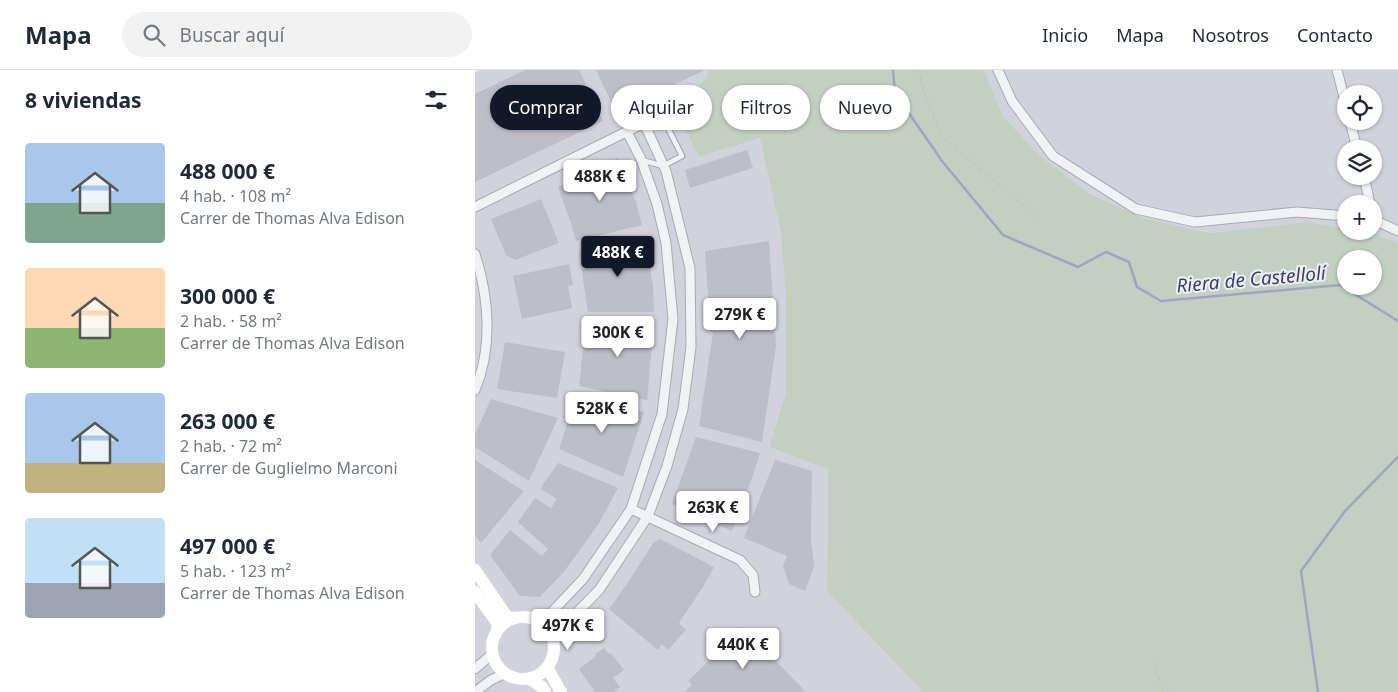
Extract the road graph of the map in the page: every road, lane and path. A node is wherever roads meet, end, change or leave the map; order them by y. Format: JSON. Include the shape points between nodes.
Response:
{"nodes":[{"id":1,"x":918,"y":70,"type":"edge"},
{"id":2,"x":998,"y":70,"type":"edge"},
{"id":3,"x":1337,"y":70,"type":"edge"},
{"id":4,"x":1341,"y":85,"type":"edge"},
{"id":5,"x":631,"y":130,"type":"edge"},
{"id":6,"x":647,"y":130,"type":"edge"},
{"id":7,"x":669,"y":130,"type":"edge"},
{"id":8,"x":627,"y":132,"type":"junction"},
{"id":9,"x":641,"y":160,"type":"junction"},
{"id":10,"x":663,"y":166,"type":"junction"},
{"id":11,"x":475,"y":207,"type":"edge"},
{"id":12,"x":1337,"y":215,"type":"edge"},
{"id":13,"x":1038,"y":218,"type":"dead end"},
{"id":14,"x":1382,"y":224,"type":"edge"},
{"id":15,"x":1398,"y":231,"type":"edge"},
{"id":16,"x":475,"y":254,"type":"edge"},
{"id":17,"x":672,"y":330,"type":"junction"},
{"id":18,"x":691,"y":330,"type":"junction"},
{"id":19,"x":475,"y":390,"type":"edge"},
{"id":20,"x":631,"y":509,"type":"junction"},
{"id":21,"x":648,"y":516,"type":"junction"},
{"id":22,"x":475,"y":570,"type":"edge"},
{"id":23,"x":475,"y":592,"type":"edge"},
{"id":24,"x":755,"y":592,"type":"dead end"},
{"id":25,"x":514,"y":618,"type":"junction"},
{"id":26,"x":539,"y":621,"type":"junction"},
{"id":27,"x":496,"y":634,"type":"junction"},
{"id":28,"x":553,"y":637,"type":"junction"},
{"id":29,"x":492,"y":654,"type":"junction"},
{"id":30,"x":1153,"y":662,"type":"dead end"},
{"id":31,"x":548,"y":668,"type":"junction"},
{"id":32,"x":475,"y":669,"type":"edge"},
{"id":33,"x":505,"y":674,"type":"junction"},
{"id":34,"x":530,"y":679,"type":"junction"},
{"id":35,"x":475,"y":692,"type":"edge"},
{"id":36,"x":545,"y":692,"type":"edge"},
{"id":37,"x":561,"y":692,"type":"edge"},
{"id":38,"x":1167,"y":692,"type":"edge"}],
"edges":[{"from":1,"to":13,"type":"path","via":[[940,135]]},
{"from":2,"to":12,"type":"street","via":[[1012,101],[1053,156],[1136,209],[1195,222],[1297,212]]},
{"from":3,"to":4,"type":"street"},
{"from":5,"to":8,"type":"street"},
{"from":6,"to":10,"type":"street"},
{"from":7,"to":10,"type":"lane","via":[[682,156]]},
{"from":8,"to":9,"type":"street"},
{"from":8,"to":11,"type":"street"},
{"from":9,"to":10,"type":"lane"},
{"from":9,"to":17,"type":"street","via":[[666,242]]},
{"from":10,"to":18,"type":"street","via":[[690,268]]},
{"from":14,"to":15,"type":"street"},
{"from":16,"to":19,"type":"street","via":[[486,301],[487,330],[484,358]]},
{"from":17,"to":18,"type":"street"},
{"from":17,"to":20,"type":"street","via":[[662,414]]},
{"from":18,"to":21,"type":"street","via":[[683,409],[667,466]]},
{"from":20,"to":21,"type":"street"},
{"from":20,"to":26,"type":"street","via":[[583,579]]},
{"from":21,"to":24,"type":"street","via":[[739,560],[753,575]]},
{"from":21,"to":28,"type":"street","via":[[599,590]]},
{"from":22,"to":25,"type":"street","via":[[507,617]]},
{"from":23,"to":27,"type":"street","via":[[498,624]]},
{"from":25,"to":26,"type":"street"},
{"from":25,"to":27,"type":"street"},
{"from":26,"to":28,"type":"street"},
{"from":27,"to":29,"type":"street"},
{"from":28,"to":31,"type":"street","via":[[554,654]]},
{"from":29,"to":32,"type":"street"},
{"from":29,"to":33,"type":"street"},
{"from":30,"to":38,"type":"path"},
{"from":31,"to":34,"type":"street"},
{"from":31,"to":37,"type":"street"},
{"from":33,"to":34,"type":"street","via":[[512,678]]},
{"from":33,"to":35,"type":"street"},
{"from":34,"to":36,"type":"street"}]}
